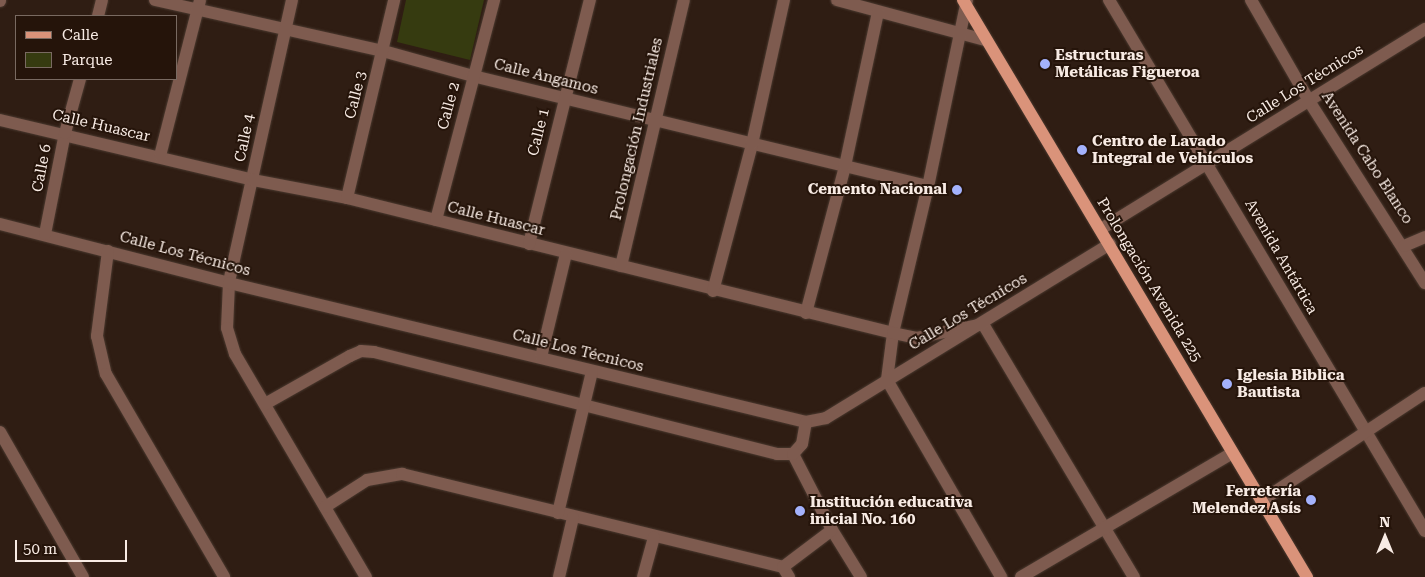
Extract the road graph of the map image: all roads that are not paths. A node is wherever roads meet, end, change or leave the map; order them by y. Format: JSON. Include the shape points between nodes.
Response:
{"nodes":[{"id":1,"x":102,"y":0,"type":"edge"},
{"id":2,"x":156,"y":0,"type":"edge"},
{"id":3,"x":292,"y":0,"type":"edge"},
{"id":4,"x":394,"y":0,"type":"edge"},
{"id":5,"x":494,"y":0,"type":"edge"},
{"id":6,"x":590,"y":0,"type":"edge"},
{"id":7,"x":684,"y":0,"type":"edge"},
{"id":8,"x":784,"y":0,"type":"edge"},
{"id":9,"x":836,"y":0,"type":"edge"},
{"id":10,"x":1109,"y":0,"type":"edge"},
{"id":11,"x":1251,"y":0,"type":"edge"},
{"id":12,"x":965,"y":1,"type":"edge"},
{"id":13,"x":198,"y":5,"type":"edge"},
{"id":14,"x":878,"y":12,"type":"junction"},
{"id":15,"x":98,"y":15,"type":"edge"},
{"id":16,"x":1425,"y":29,"type":"edge"},
{"id":17,"x":284,"y":31,"type":"junction"},
{"id":18,"x":960,"y":33,"type":"junction"},
{"id":19,"x":985,"y":40,"type":"junction"},
{"id":20,"x":383,"y":51,"type":"junction"},
{"id":21,"x":473,"y":76,"type":"junction"},
{"id":22,"x":80,"y":80,"type":"edge"},
{"id":23,"x":564,"y":98,"type":"junction"},
{"id":24,"x":1309,"y":101,"type":"junction"},
{"id":25,"x":0,"y":120,"type":"edge"},
{"id":26,"x":658,"y":121,"type":"junction"},
{"id":27,"x":65,"y":133,"type":"junction"},
{"id":28,"x":752,"y":144,"type":"junction"},
{"id":29,"x":160,"y":156,"type":"junction"},
{"id":30,"x":1207,"y":164,"type":"junction"},
{"id":31,"x":844,"y":166,"type":"junction"},
{"id":32,"x":253,"y":180,"type":"junction"},
{"id":33,"x":928,"y":186,"type":"junction"},
{"id":34,"x":347,"y":198,"type":"junction"},
{"id":35,"x":436,"y":220,"type":"junction"},
{"id":36,"x":0,"y":224,"type":"edge"},
{"id":37,"x":1101,"y":229,"type":"junction"},
{"id":38,"x":45,"y":234,"type":"junction"},
{"id":39,"x":1425,"y":236,"type":"edge"},
{"id":40,"x":529,"y":244,"type":"junction"},
{"id":41,"x":1110,"y":244,"type":"junction"},
{"id":42,"x":1404,"y":246,"type":"junction"},
{"id":43,"x":108,"y":251,"type":"junction"},
{"id":44,"x":566,"y":254,"type":"junction"},
{"id":45,"x":621,"y":266,"type":"junction"},
{"id":46,"x":1425,"y":282,"type":"edge"},
{"id":47,"x":229,"y":283,"type":"junction"},
{"id":48,"x":714,"y":291,"type":"junction"},
{"id":49,"x":806,"y":313,"type":"junction"},
{"id":50,"x":983,"y":324,"type":"junction"},
{"id":51,"x":892,"y":333,"type":"junction"},
{"id":52,"x":541,"y":358,"type":"junction"},
{"id":53,"x":592,"y":372,"type":"junction"},
{"id":54,"x":887,"y":380,"type":"junction"},
{"id":55,"x":1425,"y":393,"type":"edge"},
{"id":56,"x":265,"y":404,"type":"junction"},
{"id":57,"x":584,"y":406,"type":"junction"},
{"id":58,"x":806,"y":422,"type":"junction"},
{"id":59,"x":0,"y":432,"type":"edge"},
{"id":60,"x":1365,"y":433,"type":"junction"},
{"id":61,"x":792,"y":454,"type":"junction"},
{"id":62,"x":1232,"y":454,"type":"junction"},
{"id":63,"x":1261,"y":501,"type":"junction"},
{"id":64,"x":326,"y":507,"type":"junction"},
{"id":65,"x":558,"y":514,"type":"junction"},
{"id":66,"x":572,"y":518,"type":"junction"},
{"id":67,"x":1105,"y":527,"type":"junction"},
{"id":68,"x":832,"y":530,"type":"junction"},
{"id":69,"x":1425,"y":531,"type":"edge"},
{"id":70,"x":654,"y":537,"type":"junction"},
{"id":71,"x":786,"y":572,"type":"edge"},
{"id":72,"x":83,"y":577,"type":"edge"},
{"id":73,"x":224,"y":577,"type":"edge"},
{"id":74,"x":366,"y":577,"type":"edge"},
{"id":75,"x":559,"y":577,"type":"edge"},
{"id":76,"x":644,"y":577,"type":"edge"},
{"id":77,"x":861,"y":577,"type":"edge"},
{"id":78,"x":1001,"y":577,"type":"edge"},
{"id":79,"x":1021,"y":577,"type":"edge"},
{"id":80,"x":1134,"y":577,"type":"edge"},
{"id":81,"x":1307,"y":577,"type":"edge"}],
"edges":[{"from":1,"to":15,"type":"street"},
{"from":2,"to":13,"type":"street","name":"Calle Angamos"},
{"from":3,"to":17,"type":"street","name":"Calle 4"},
{"from":4,"to":20,"type":"street","name":"Calle 3"},
{"from":5,"to":21,"type":"street","name":"Calle 2"},
{"from":6,"to":23,"type":"street","name":"Calle 1"},
{"from":7,"to":26,"type":"street","name":"Prolongación Industriales"},
{"from":8,"to":28,"type":"street"},
{"from":9,"to":14,"type":"street"},
{"from":10,"to":30,"type":"street","name":"Avenida Antártica"},
{"from":11,"to":24,"type":"street","name":"Avenida Cabo Blanco"},
{"from":12,"to":18,"type":"street"},
{"from":12,"to":19,"type":"main road","name":"Prolongación Avenida 225"},
{"from":13,"to":17,"type":"street","name":"Calle Angamos"},
{"from":13,"to":29,"type":"street"},
{"from":14,"to":18,"type":"street"},
{"from":14,"to":31,"type":"street"},
{"from":16,"to":24,"type":"street","name":"Calle Los Técnicos"},
{"from":17,"to":20,"type":"street","name":"Calle Angamos"},
{"from":17,"to":32,"type":"street","name":"Calle 4"},
{"from":18,"to":19,"type":"street"},
{"from":18,"to":33,"type":"street"},
{"from":19,"to":37,"type":"main road","name":"Prolongación Avenida 225"},
{"from":20,"to":21,"type":"street","name":"Calle Angamos"},
{"from":20,"to":34,"type":"street","name":"Calle 3"},
{"from":21,"to":23,"type":"street","name":"Calle Angamos"},
{"from":21,"to":35,"type":"street","name":"Calle 2"},
{"from":22,"to":27,"type":"street","name":"Calle 6"},
{"from":23,"to":26,"type":"street","name":"Calle Angamos"},
{"from":23,"to":40,"type":"street","name":"Calle 1"},
{"from":24,"to":30,"type":"street","name":"Calle Los Técnicos"},
{"from":24,"to":42,"type":"street","name":"Avenida Cabo Blanco"},
{"from":25,"to":27,"type":"street","name":"Calle Huascar"},
{"from":26,"to":28,"type":"street","name":"Calle Angamos"},
{"from":26,"to":45,"type":"street","name":"Prolongación Industriales"},
{"from":27,"to":29,"type":"street","name":"Calle Huascar"},
{"from":27,"to":38,"type":"street","name":"Calle 6"},
{"from":28,"to":31,"type":"street","name":"Calle Angamos"},
{"from":28,"to":48,"type":"street"},
{"from":29,"to":32,"type":"street","name":"Calle Huascar"},
{"from":30,"to":37,"type":"street","name":"Calle Los Técnicos"},
{"from":30,"to":60,"type":"street","name":"Avenida Antártica"},
{"from":31,"to":33,"type":"street","name":"Calle Angamos"},
{"from":31,"to":49,"type":"street"},
{"from":32,"to":34,"type":"street","name":"Calle Huascar"},
{"from":32,"to":47,"type":"street","name":"Calle 4"},
{"from":33,"to":51,"type":"street"},
{"from":34,"to":35,"type":"street","name":"Calle Huascar"},
{"from":35,"to":40,"type":"street","name":"Calle Huascar"},
{"from":36,"to":38,"type":"street","name":"Calle Los Técnicos"},
{"from":37,"to":41,"type":"main road","name":"Prolongación Avenida 225"},
{"from":38,"to":43,"type":"street","name":"Calle Los Técnicos"},
{"from":39,"to":42,"type":"street"},
{"from":40,"to":44,"type":"street","name":"Calle Huascar"},
{"from":41,"to":50,"type":"street","name":"Calle Los Técnicos"},
{"from":41,"to":62,"type":"main road","name":"Prolongación Avenida 225"},
{"from":42,"to":46,"type":"street","name":"Avenida Cabo Blanco"},
{"from":43,"to":47,"type":"street","name":"Calle Los Técnicos"},
{"from":43,"to":73,"type":"street","via":[[97,336],[106,374]]},
{"from":44,"to":45,"type":"street","name":"Calle Huascar"},
{"from":44,"to":52,"type":"street"},
{"from":45,"to":48,"type":"street","name":"Calle Huascar"},
{"from":47,"to":52,"type":"street","name":"Calle Los Técnicos"},
{"from":47,"to":56,"type":"street","name":"Calle 4","via":[[227,328],[235,354]]},
{"from":48,"to":49,"type":"street","name":"Calle Huascar"},
{"from":49,"to":51,"type":"street","name":"Calle Huascar"},
{"from":50,"to":51,"type":"street","name":"Calle Huascar","via":[[916,338]]},
{"from":50,"to":54,"type":"street","name":"Calle Los Técnicos"},
{"from":50,"to":67,"type":"street"},
{"from":51,"to":54,"type":"street"},
{"from":52,"to":53,"type":"street","name":"Calle Los Técnicos"},
{"from":53,"to":57,"type":"street"},
{"from":53,"to":58,"type":"street","name":"Calle Los Técnicos"},
{"from":54,"to":58,"type":"street","name":"Calle Los Técnicos","via":[[826,418]]},
{"from":54,"to":78,"type":"street"},
{"from":55,"to":60,"type":"street"},
{"from":56,"to":57,"type":"street","via":[[361,352]]},
{"from":56,"to":64,"type":"street","name":"Calle 4"},
{"from":57,"to":61,"type":"street","via":[[777,454]]},
{"from":57,"to":65,"type":"street"},
{"from":58,"to":61,"type":"street","via":[[802,444]]},
{"from":59,"to":72,"type":"street"},
{"from":60,"to":63,"type":"street"},
{"from":60,"to":69,"type":"street","name":"Avenida Antártica"},
{"from":61,"to":68,"type":"street"},
{"from":62,"to":63,"type":"main road","name":"Prolongación Avenida 225"},
{"from":62,"to":67,"type":"street"},
{"from":63,"to":81,"type":"main road","name":"Prolongación Avenida 225"},
{"from":64,"to":65,"type":"street","via":[[367,480],[402,474]]},
{"from":64,"to":74,"type":"street","name":"Calle 4"},
{"from":65,"to":66,"type":"street"},
{"from":66,"to":70,"type":"street"},
{"from":66,"to":75,"type":"street"},
{"from":67,"to":79,"type":"street"},
{"from":67,"to":80,"type":"street"},
{"from":68,"to":71,"type":"street"},
{"from":68,"to":77,"type":"street"},
{"from":70,"to":71,"type":"street"},
{"from":70,"to":76,"type":"street"}]}
